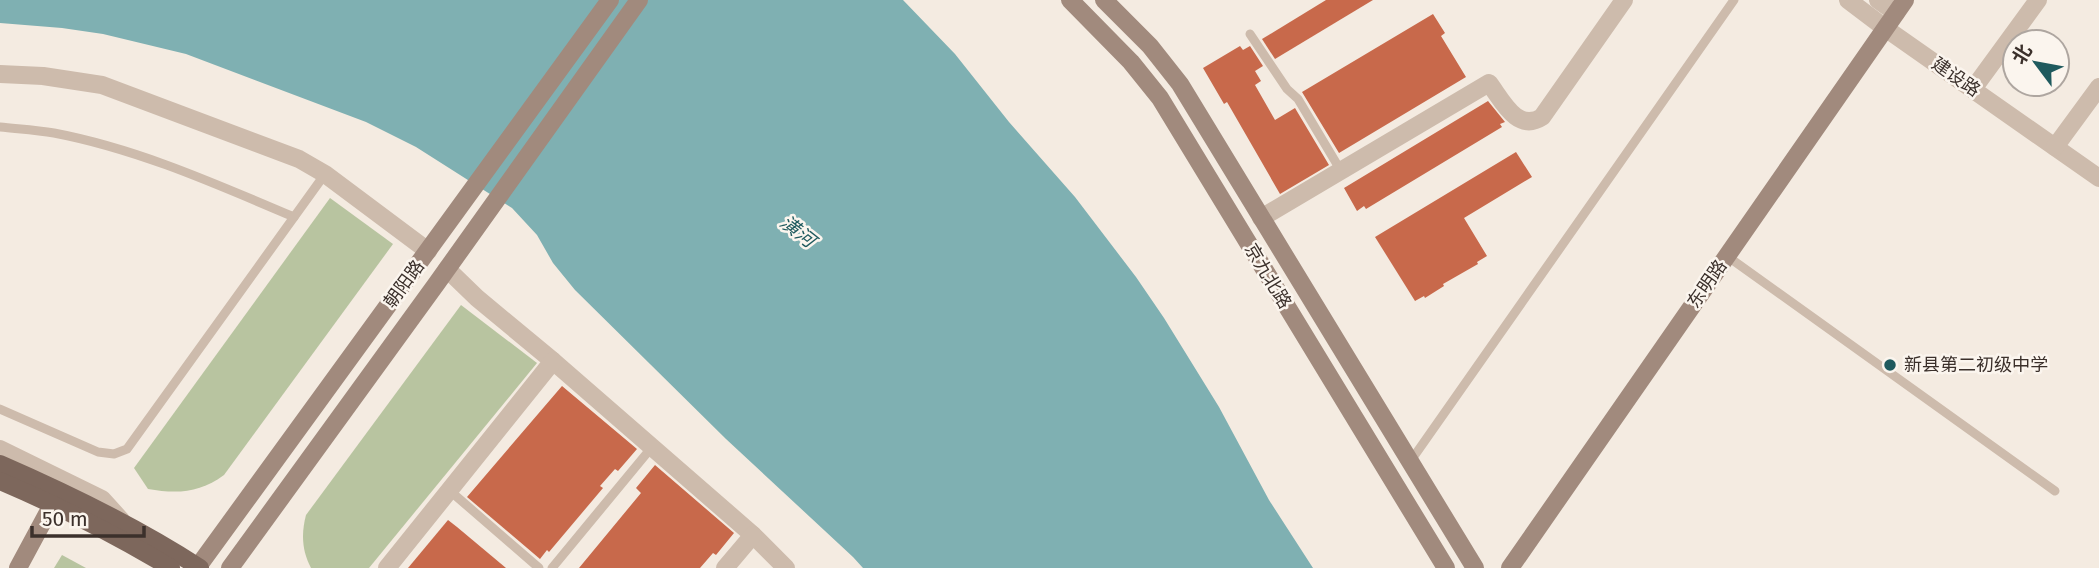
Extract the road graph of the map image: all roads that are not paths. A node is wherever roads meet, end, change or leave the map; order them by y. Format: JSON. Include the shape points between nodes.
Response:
{"nodes":[{"id":1,"x":610,"y":0,"type":"edge"},
{"id":2,"x":639,"y":0,"type":"edge"},
{"id":3,"x":1070,"y":0,"type":"edge"},
{"id":4,"x":1104,"y":0,"type":"edge"},
{"id":5,"x":1624,"y":0,"type":"edge"},
{"id":6,"x":1734,"y":0,"type":"edge"},
{"id":7,"x":1847,"y":0,"type":"edge"},
{"id":8,"x":1878,"y":0,"type":"edge"},
{"id":9,"x":2038,"y":0,"type":"edge"},
{"id":10,"x":1895,"y":14,"type":"edge"},
{"id":11,"x":1250,"y":34,"type":"dead end"},
{"id":12,"x":0,"y":74,"type":"edge"},
{"id":13,"x":2099,"y":87,"type":"edge"},
{"id":14,"x":1973,"y":89,"type":"junction"},
{"id":15,"x":0,"y":127,"type":"edge"},
{"id":16,"x":2055,"y":147,"type":"junction"},
{"id":17,"x":1341,"y":171,"type":"junction"},
{"id":18,"x":325,"y":174,"type":"junction"},
{"id":19,"x":2099,"y":178,"type":"edge"},
{"id":20,"x":294,"y":217,"type":"junction"},
{"id":21,"x":1261,"y":218,"type":"junction"},
{"id":22,"x":428,"y":251,"type":"junction"},
{"id":23,"x":1727,"y":256,"type":"junction"},
{"id":24,"x":447,"y":269,"type":"junction"},
{"id":25,"x":553,"y":361,"type":"junction"},
{"id":26,"x":0,"y":409,"type":"edge"},
{"id":27,"x":652,"y":447,"type":"junction"},
{"id":28,"x":0,"y":449,"type":"edge"},
{"id":29,"x":1410,"y":462,"type":"junction"},
{"id":30,"x":0,"y":464,"type":"edge"},
{"id":31,"x":0,"y":481,"type":"edge"},
{"id":32,"x":449,"y":490,"type":"junction"},
{"id":33,"x":2055,"y":491,"type":"dead end"},
{"id":34,"x":52,"y":503,"type":"junction"},
{"id":35,"x":123,"y":523,"type":"junction"},
{"id":36,"x":753,"y":535,"type":"junction"},
{"id":37,"x":18,"y":568,"type":"edge"},
{"id":38,"x":171,"y":568,"type":"edge"},
{"id":39,"x":199,"y":568,"type":"edge"},
{"id":40,"x":230,"y":568,"type":"edge"},
{"id":41,"x":387,"y":568,"type":"edge"},
{"id":42,"x":539,"y":568,"type":"edge"},
{"id":43,"x":552,"y":568,"type":"edge"},
{"id":44,"x":725,"y":568,"type":"edge"},
{"id":45,"x":786,"y":568,"type":"edge"},
{"id":46,"x":1446,"y":568,"type":"edge"},
{"id":47,"x":1475,"y":568,"type":"edge"},
{"id":48,"x":1510,"y":568,"type":"edge"}],
"edges":[{"from":1,"to":22,"type":"main road","name":"朝阳路"},
{"from":2,"to":24,"type":"main road","name":"朝阳路"},
{"from":3,"to":46,"type":"main road","name":"京九北路","via":[[1160,98]]},
{"from":4,"to":21,"type":"main road","name":"京九北路","via":[[1180,84]]},
{"from":5,"to":17,"type":"street","via":[[1534,122],[1514,116],[1489,83]]},
{"from":6,"to":29,"type":"lane"},
{"from":7,"to":10,"type":"street","name":"建设路"},
{"from":8,"to":10,"type":"street","name":"建设路"},
{"from":9,"to":14,"type":"street"},
{"from":10,"to":14,"type":"street","name":"建设路"},
{"from":10,"to":23,"type":"main road","name":"东明路"},
{"from":11,"to":17,"type":"lane","via":[[1298,99]]},
{"from":12,"to":18,"type":"street","via":[[102,85],[299,159]]},
{"from":13,"to":16,"type":"street"},
{"from":14,"to":16,"type":"street","name":"建设路"},
{"from":15,"to":20,"type":"lane","via":[[61,135],[138,155]]},
{"from":16,"to":19,"type":"street","name":"建设路"},
{"from":17,"to":21,"type":"street"},
{"from":18,"to":20,"type":"lane"},
{"from":18,"to":22,"type":"street"},
{"from":20,"to":26,"type":"lane","via":[[127,449],[114,454],[98,452]]},
{"from":21,"to":29,"type":"main road","name":"京九北路"},
{"from":22,"to":39,"type":"main road","name":"朝阳路"},
{"from":23,"to":33,"type":"lane"},
{"from":23,"to":48,"type":"main road","name":"东明路"},
{"from":24,"to":25,"type":"street"},
{"from":24,"to":40,"type":"main road","name":"朝阳路"},
{"from":25,"to":27,"type":"street"},
{"from":25,"to":32,"type":"street"},
{"from":27,"to":36,"type":"street"},
{"from":27,"to":43,"type":"lane"},
{"from":28,"to":35,"type":"street","via":[[102,499]]},
{"from":29,"to":47,"type":"main road","name":"京九北路"},
{"from":30,"to":35,"type":"main road"},
{"from":31,"to":34,"type":"main road"},
{"from":32,"to":41,"type":"street"},
{"from":32,"to":42,"type":"lane"},
{"from":34,"to":37,"type":"main road"},
{"from":34,"to":38,"type":"main road"},
{"from":35,"to":39,"type":"main road"},
{"from":36,"to":44,"type":"street"},
{"from":36,"to":45,"type":"street"}]}
